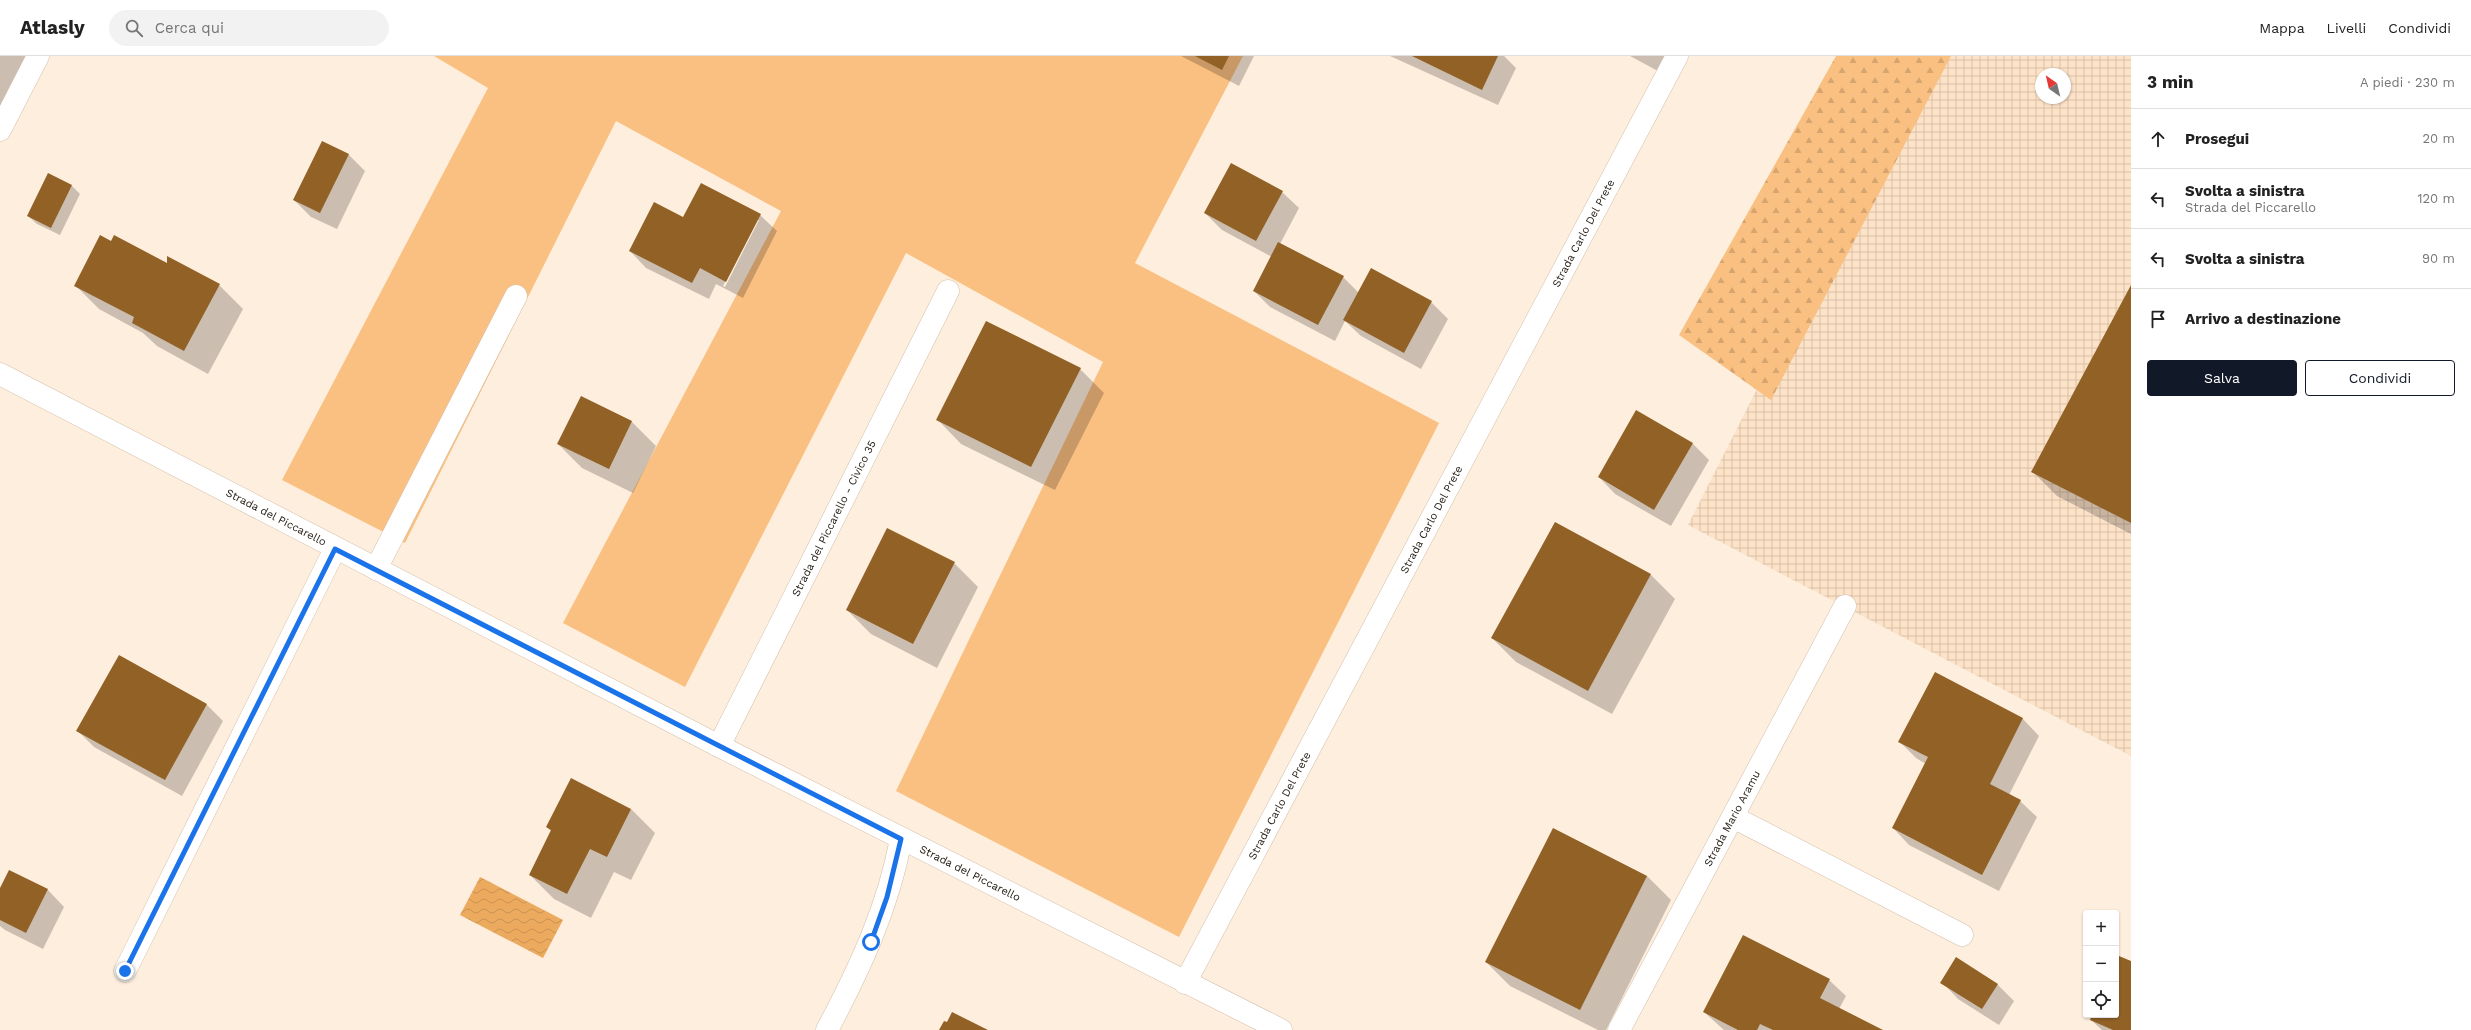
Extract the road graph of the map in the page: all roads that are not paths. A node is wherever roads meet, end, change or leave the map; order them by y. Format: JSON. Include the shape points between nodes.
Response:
{"nodes":[{"id":1,"x":38,"y":56,"type":"edge"},
{"id":2,"x":1677,"y":56,"type":"edge"},
{"id":3,"x":0,"y":130,"type":"edge"},
{"id":4,"x":948,"y":291,"type":"dead end"},
{"id":5,"x":516,"y":296,"type":"dead end"},
{"id":6,"x":0,"y":374,"type":"edge"},
{"id":7,"x":335,"y":549,"type":"junction"},
{"id":8,"x":376,"y":569,"type":"junction"},
{"id":9,"x":1845,"y":606,"type":"dead end"},
{"id":10,"x":719,"y":746,"type":"junction"},
{"id":11,"x":1733,"y":817,"type":"junction"},
{"id":12,"x":901,"y":839,"type":"junction"},
{"id":13,"x":1962,"y":935,"type":"dead end"},
{"id":14,"x":125,"y":971,"type":"dead end"},
{"id":15,"x":1186,"y":983,"type":"junction"},
{"id":16,"x":827,"y":1030,"type":"edge"},
{"id":17,"x":1280,"y":1030,"type":"edge"},
{"id":18,"x":1619,"y":1030,"type":"edge"}],
"edges":[{"from":1,"to":3,"type":"street"},
{"from":2,"to":15,"type":"street","name":"Strada Carlo Del Prete"},
{"from":4,"to":10,"type":"street","name":"Strada del Piccarello - Civico 35"},
{"from":5,"to":8,"type":"street"},
{"from":6,"to":7,"type":"street","name":"Strada del Piccarello"},
{"from":7,"to":8,"type":"street","name":"Strada del Piccarello"},
{"from":7,"to":14,"type":"street"},
{"from":8,"to":10,"type":"street","name":"Strada del Piccarello"},
{"from":9,"to":11,"type":"street","name":"Strada Mario Aramu"},
{"from":10,"to":12,"type":"street","name":"Strada del Piccarello"},
{"from":11,"to":13,"type":"street"},
{"from":11,"to":18,"type":"street","name":"Strada Mario Aramu"},
{"from":12,"to":15,"type":"street","name":"Strada del Piccarello"},
{"from":12,"to":16,"type":"street","via":[[894,874],[879,923],[862,964]]},
{"from":15,"to":17,"type":"street","name":"Strada del Piccarello"}]}
